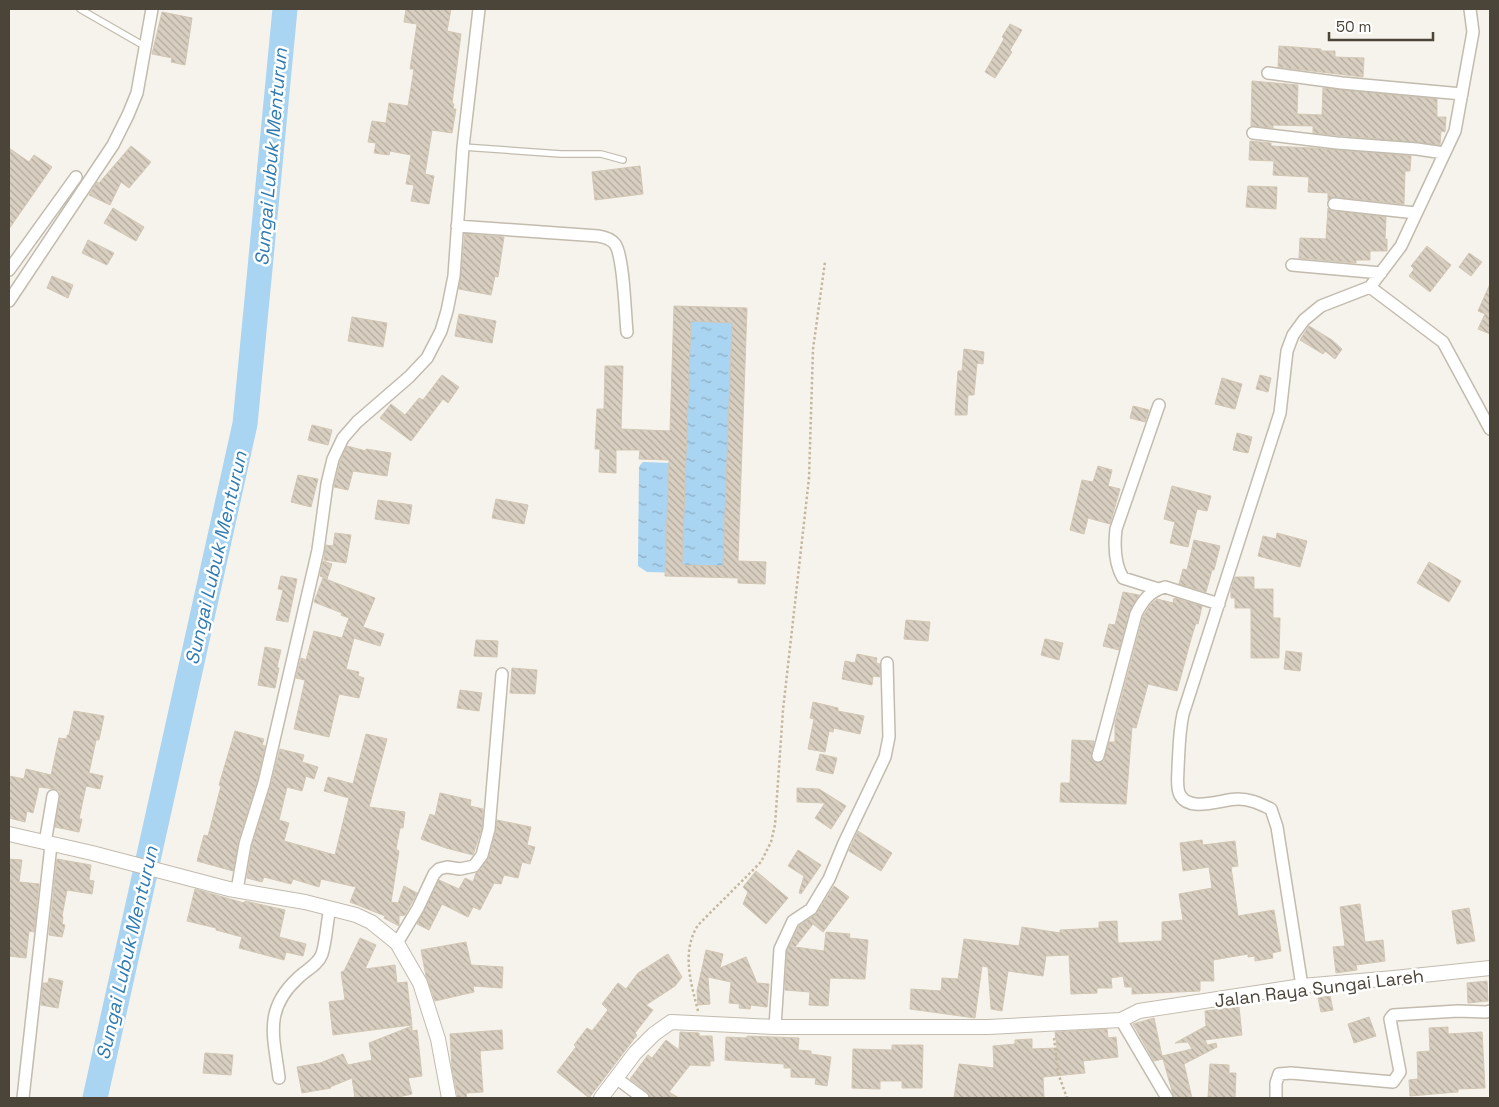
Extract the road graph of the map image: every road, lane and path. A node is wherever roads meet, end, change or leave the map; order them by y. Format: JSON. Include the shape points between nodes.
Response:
{"nodes":[{"id":1,"x":80,"y":9,"type":"edge"},
{"id":2,"x":152,"y":9,"type":"edge"},
{"id":3,"x":479,"y":9,"type":"edge"},
{"id":4,"x":1470,"y":9,"type":"edge"},
{"id":5,"x":146,"y":47,"type":"junction"},
{"id":6,"x":1268,"y":73,"type":"dead end"},
{"id":7,"x":1462,"y":94,"type":"junction"},
{"id":8,"x":1253,"y":133,"type":"dead end"},
{"id":9,"x":463,"y":147,"type":"junction"},
{"id":10,"x":1444,"y":153,"type":"junction"},
{"id":11,"x":623,"y":160,"type":"dead end"},
{"id":12,"x":76,"y":177,"type":"dead end"},
{"id":13,"x":1334,"y":204,"type":"dead end"},
{"id":14,"x":1416,"y":213,"type":"junction"},
{"id":15,"x":457,"y":226,"type":"junction"},
{"id":16,"x":825,"y":262,"type":"dead end"},
{"id":17,"x":1292,"y":265,"type":"dead end"},
{"id":18,"x":9,"y":270,"type":"edge"},
{"id":19,"x":1381,"y":273,"type":"junction"},
{"id":20,"x":1370,"y":287,"type":"junction"},
{"id":21,"x":9,"y":301,"type":"edge"},
{"id":22,"x":627,"y":332,"type":"dead end"},
{"id":23,"x":1159,"y":405,"type":"dead end"},
{"id":24,"x":1490,"y":429,"type":"edge"},
{"id":25,"x":1158,"y":589,"type":"junction"},
{"id":26,"x":1219,"y":604,"type":"junction"},
{"id":27,"x":887,"y":663,"type":"dead end"},
{"id":28,"x":502,"y":674,"type":"dead end"},
{"id":29,"x":1098,"y":756,"type":"dead end"},
{"id":30,"x":53,"y":796,"type":"dead end"},
{"id":31,"x":9,"y":834,"type":"edge"},
{"id":32,"x":48,"y":844,"type":"junction"},
{"id":33,"x":237,"y":890,"type":"junction"},
{"id":34,"x":330,"y":908,"type":"junction"},
{"id":35,"x":397,"y":943,"type":"junction"},
{"id":36,"x":1490,"y":968,"type":"edge"},
{"id":37,"x":1302,"y":986,"type":"junction"},
{"id":38,"x":1490,"y":1011,"type":"edge"},
{"id":39,"x":1121,"y":1020,"type":"junction"},
{"id":40,"x":700,"y":1022,"type":"junction"},
{"id":41,"x":1052,"y":1024,"type":"junction"},
{"id":42,"x":774,"y":1027,"type":"junction"},
{"id":43,"x":279,"y":1078,"type":"dead end"},
{"id":44,"x":616,"y":1078,"type":"junction"},
{"id":45,"x":23,"y":1098,"type":"edge"},
{"id":46,"x":449,"y":1098,"type":"edge"},
{"id":47,"x":602,"y":1098,"type":"edge"},
{"id":48,"x":643,"y":1098,"type":"edge"},
{"id":49,"x":1067,"y":1098,"type":"edge"},
{"id":50,"x":1166,"y":1098,"type":"edge"},
{"id":51,"x":1276,"y":1098,"type":"edge"}],
"edges":[{"from":1,"to":5,"type":"lane"},
{"from":2,"to":5,"type":"street"},
{"from":3,"to":9,"type":"street"},
{"from":4,"to":7,"type":"street","via":[[1473,32]]},
{"from":5,"to":21,"type":"street","via":[[137,93],[112,146]]},
{"from":6,"to":7,"type":"street"},
{"from":7,"to":10,"type":"street","via":[[1455,131]]},
{"from":8,"to":10,"type":"street"},
{"from":9,"to":11,"type":"lane","via":[[601,154]]},
{"from":9,"to":15,"type":"street"},
{"from":10,"to":14,"type":"street"},
{"from":12,"to":18,"type":"street"},
{"from":13,"to":14,"type":"street"},
{"from":14,"to":19,"type":"street","via":[[1401,246]]},
{"from":15,"to":22,"type":"street","via":[[598,236],[611,240],[621,258]]},
{"from":15,"to":33,"type":"street","via":[[454,276],[447,312],[427,358],[357,422],[343,438],[333,459],[318,550],[264,783],[245,844]]},
{"from":16,"to":40,"type":"path","via":[[812,349],[809,478],[783,710],[775,825],[761,862],[692,934],[689,972]]},
{"from":17,"to":19,"type":"street"},
{"from":19,"to":20,"type":"street"},
{"from":20,"to":24,"type":"street","via":[[1442,342]]},
{"from":20,"to":26,"type":"street","via":[[1321,306],[1304,320],[1293,335],[1287,351],[1280,413]]},
{"from":23,"to":25,"type":"street","via":[[1116,530],[1115,543],[1117,564],[1123,578]]},
{"from":25,"to":26,"type":"street","via":[[1165,588]]},
{"from":25,"to":29,"type":"street","via":[[1149,594],[1136,614]]},
{"from":26,"to":37,"type":"street","via":[[1183,714],[1179,795],[1187,802],[1198,804],[1253,800],[1271,809],[1277,827]]},
{"from":27,"to":42,"type":"street","via":[[889,737],[885,757],[829,879],[811,908],[793,921],[780,949]]},
{"from":28,"to":35,"type":"street","via":[[489,829],[482,855],[474,866],[447,867],[434,874]]},
{"from":30,"to":32,"type":"street"},
{"from":31,"to":32,"type":"street"},
{"from":32,"to":33,"type":"street"},
{"from":32,"to":45,"type":"street"},
{"from":33,"to":34,"type":"street"},
{"from":34,"to":35,"type":"street","via":[[371,922]]},
{"from":34,"to":43,"type":"street","via":[[322,954],[316,964],[294,982],[274,1013]]},
{"from":35,"to":46,"type":"street","via":[[420,983],[438,1039]]},
{"from":36,"to":37,"type":"street","name":"Jalan Raya Sungai Lareh"},
{"from":37,"to":39,"type":"street","name":"Jalan Raya Sungai Lareh","via":[[1139,1011]]},
{"from":38,"to":51,"type":"street","via":[[1393,1015],[1390,1019],[1400,1072],[1393,1082],[1279,1074]]},
{"from":39,"to":41,"type":"street","name":"Jalan Raya Sungai Lareh"},
{"from":39,"to":50,"type":"street"},
{"from":40,"to":42,"type":"street","name":"Jalan Raya Sungai Lareh"},
{"from":40,"to":44,"type":"street","name":"Jalan Raya Sungai Lareh","via":[[671,1022],[635,1053]]},
{"from":41,"to":42,"type":"street","name":"Jalan Raya Sungai Lareh"},
{"from":41,"to":49,"type":"path","via":[[1058,1073]]},
{"from":44,"to":47,"type":"street","name":"Jalan Raya Sungai Lareh"},
{"from":44,"to":48,"type":"street"}]}
